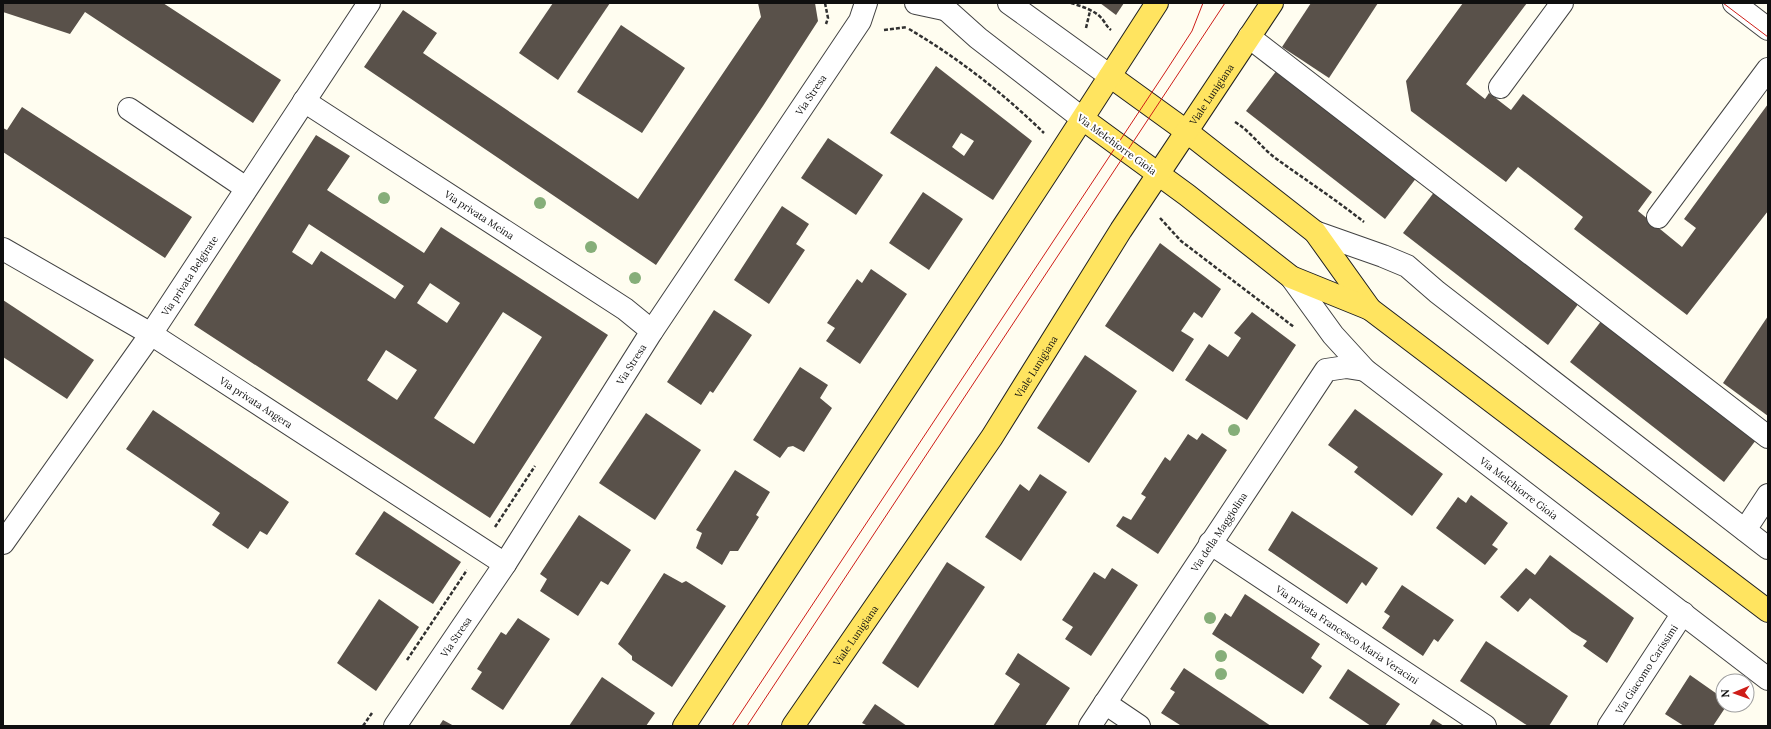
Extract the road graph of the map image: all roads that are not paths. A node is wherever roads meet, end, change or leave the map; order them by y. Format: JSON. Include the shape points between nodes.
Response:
{"nodes":[{"id":1,"x":369,"y":3,"type":"edge"},
{"id":2,"x":866,"y":3,"type":"edge"},
{"id":3,"x":916,"y":3,"type":"edge"},
{"id":4,"x":1010,"y":3,"type":"edge"},
{"id":5,"x":1157,"y":3,"type":"edge"},
{"id":6,"x":1272,"y":3,"type":"edge"},
{"id":7,"x":1562,"y":3,"type":"edge"},
{"id":8,"x":941,"y":6,"type":"edge"},
{"id":9,"x":1743,"y":6,"type":"edge"},
{"id":10,"x":1036,"y":13,"type":"edge"},
{"id":11,"x":1768,"y":29,"type":"edge"},
{"id":12,"x":1249,"y":37,"type":"junction"},
{"id":13,"x":1768,"y":69,"type":"edge"},
{"id":14,"x":1110,"y":76,"type":"junction"},
{"id":15,"x":1500,"y":87,"type":"dead end"},
{"id":16,"x":304,"y":101,"type":"junction"},
{"id":17,"x":129,"y":109,"type":"dead end"},
{"id":18,"x":1082,"y":118,"type":"junction"},
{"id":19,"x":1186,"y":131,"type":"junction"},
{"id":20,"x":1158,"y":174,"type":"junction"},
{"id":21,"x":246,"y":188,"type":"junction"},
{"id":22,"x":1658,"y":217,"type":"dead end"},
{"id":23,"x":1315,"y":232,"type":"junction"},
{"id":24,"x":3,"y":249,"type":"edge"},
{"id":25,"x":1291,"y":277,"type":"junction"},
{"id":26,"x":1370,"y":309,"type":"junction"},
{"id":27,"x":652,"y":331,"type":"junction"},
{"id":28,"x":151,"y":334,"type":"junction"},
{"id":29,"x":1365,"y":370,"type":"junction"},
{"id":30,"x":1768,"y":437,"type":"edge"},
{"id":31,"x":1768,"y":495,"type":"edge"},
{"id":32,"x":1745,"y":530,"type":"junction"},
{"id":33,"x":3,"y":543,"type":"edge"},
{"id":34,"x":1210,"y":543,"type":"junction"},
{"id":35,"x":1768,"y":548,"type":"edge"},
{"id":36,"x":505,"y":564,"type":"junction"},
{"id":37,"x":1768,"y":611,"type":"edge"},
{"id":38,"x":1683,"y":613,"type":"junction"},
{"id":39,"x":1768,"y":679,"type":"edge"},
{"id":40,"x":1105,"y":703,"type":"junction"},
{"id":41,"x":395,"y":726,"type":"edge"},
{"id":42,"x":684,"y":726,"type":"edge"},
{"id":43,"x":793,"y":726,"type":"edge"},
{"id":44,"x":1090,"y":726,"type":"edge"},
{"id":45,"x":1139,"y":726,"type":"edge"},
{"id":46,"x":1486,"y":726,"type":"edge"},
{"id":47,"x":1609,"y":726,"type":"edge"}],
"edges":[{"from":1,"to":16,"type":"street","name":"Via privata Belgirate"},
{"from":2,"to":27,"type":"street","name":"Via Stresa","via":[[860,21]]},
{"from":3,"to":8,"type":"street","name":"Via Melchiorre Gioia"},
{"from":4,"to":10,"type":"street","name":"Via Melchiorre Gioia"},
{"from":5,"to":14,"type":"main road"},
{"from":6,"to":12,"type":"main road","name":"Viale Lunigiana"},
{"from":7,"to":15,"type":"street"},
{"from":8,"to":18,"type":"street","name":"Via Melchiorre Gioia","via":[[978,38]]},
{"from":9,"to":11,"type":"street"},
{"from":10,"to":14,"type":"street","name":"Via Melchiorre Gioia"},
{"from":12,"to":19,"type":"main road","name":"Viale Lunigiana"},
{"from":12,"to":30,"type":"street"},
{"from":13,"to":22,"type":"street"},
{"from":14,"to":18,"type":"main road"},
{"from":14,"to":19,"type":"main road","name":"Via Melchiorre Gioia"},
{"from":16,"to":21,"type":"street","name":"Via privata Belgirate"},
{"from":16,"to":27,"type":"street","name":"Via privata Meina","via":[[625,309]]},
{"from":17,"to":21,"type":"street"},
{"from":18,"to":20,"type":"main road","name":"Via Melchiorre Gioia"},
{"from":18,"to":42,"type":"main road"},
{"from":19,"to":20,"type":"main road","name":"Viale Lunigiana"},
{"from":19,"to":23,"type":"main road","name":"Via Melchiorre Gioia"},
{"from":20,"to":25,"type":"main road","name":"Via Melchiorre Gioia"},
{"from":20,"to":43,"type":"main road","name":"Viale Lunigiana","via":[[992,437]]},
{"from":21,"to":28,"type":"street","name":"Via privata Belgirate"},
{"from":23,"to":26,"type":"main road","name":"Via Melchiorre Gioia"},
{"from":23,"to":32,"type":"street","name":"Via Melchiorre Gioia","via":[[1407,266],[1437,292]]},
{"from":24,"to":28,"type":"street","name":"Via privata Angera"},
{"from":25,"to":26,"type":"main road","name":"Via Melchiorre Gioia"},
{"from":25,"to":29,"type":"street","name":"Via Melchiorre Gioia","via":[[1333,335]]},
{"from":26,"to":37,"type":"main road","name":"Via Melchiorre Gioia"},
{"from":27,"to":36,"type":"street","name":"Via Stresa"},
{"from":28,"to":33,"type":"street","name":"Via privata Belgirate"},
{"from":28,"to":36,"type":"street","name":"Via privata Angera"},
{"from":29,"to":34,"type":"street","name":"Via della Maggiolina","via":[[1346,367],[1326,370]]},
{"from":29,"to":38,"type":"street","name":"Via Melchiorre Gioia"},
{"from":31,"to":32,"type":"street"},
{"from":32,"to":35,"type":"street","name":"Via Melchiorre Gioia"},
{"from":34,"to":40,"type":"street","name":"Via della Maggiolina"},
{"from":34,"to":46,"type":"street","name":"Via privata Francesco Maria Veracini"},
{"from":36,"to":41,"type":"street","name":"Via Stresa"},
{"from":38,"to":39,"type":"street","name":"Via Melchiorre Gioia"},
{"from":38,"to":47,"type":"street","name":"Via Giacomo Carissimi"},
{"from":40,"to":44,"type":"street","name":"Via della Maggiolina"},
{"from":40,"to":45,"type":"street"}]}
